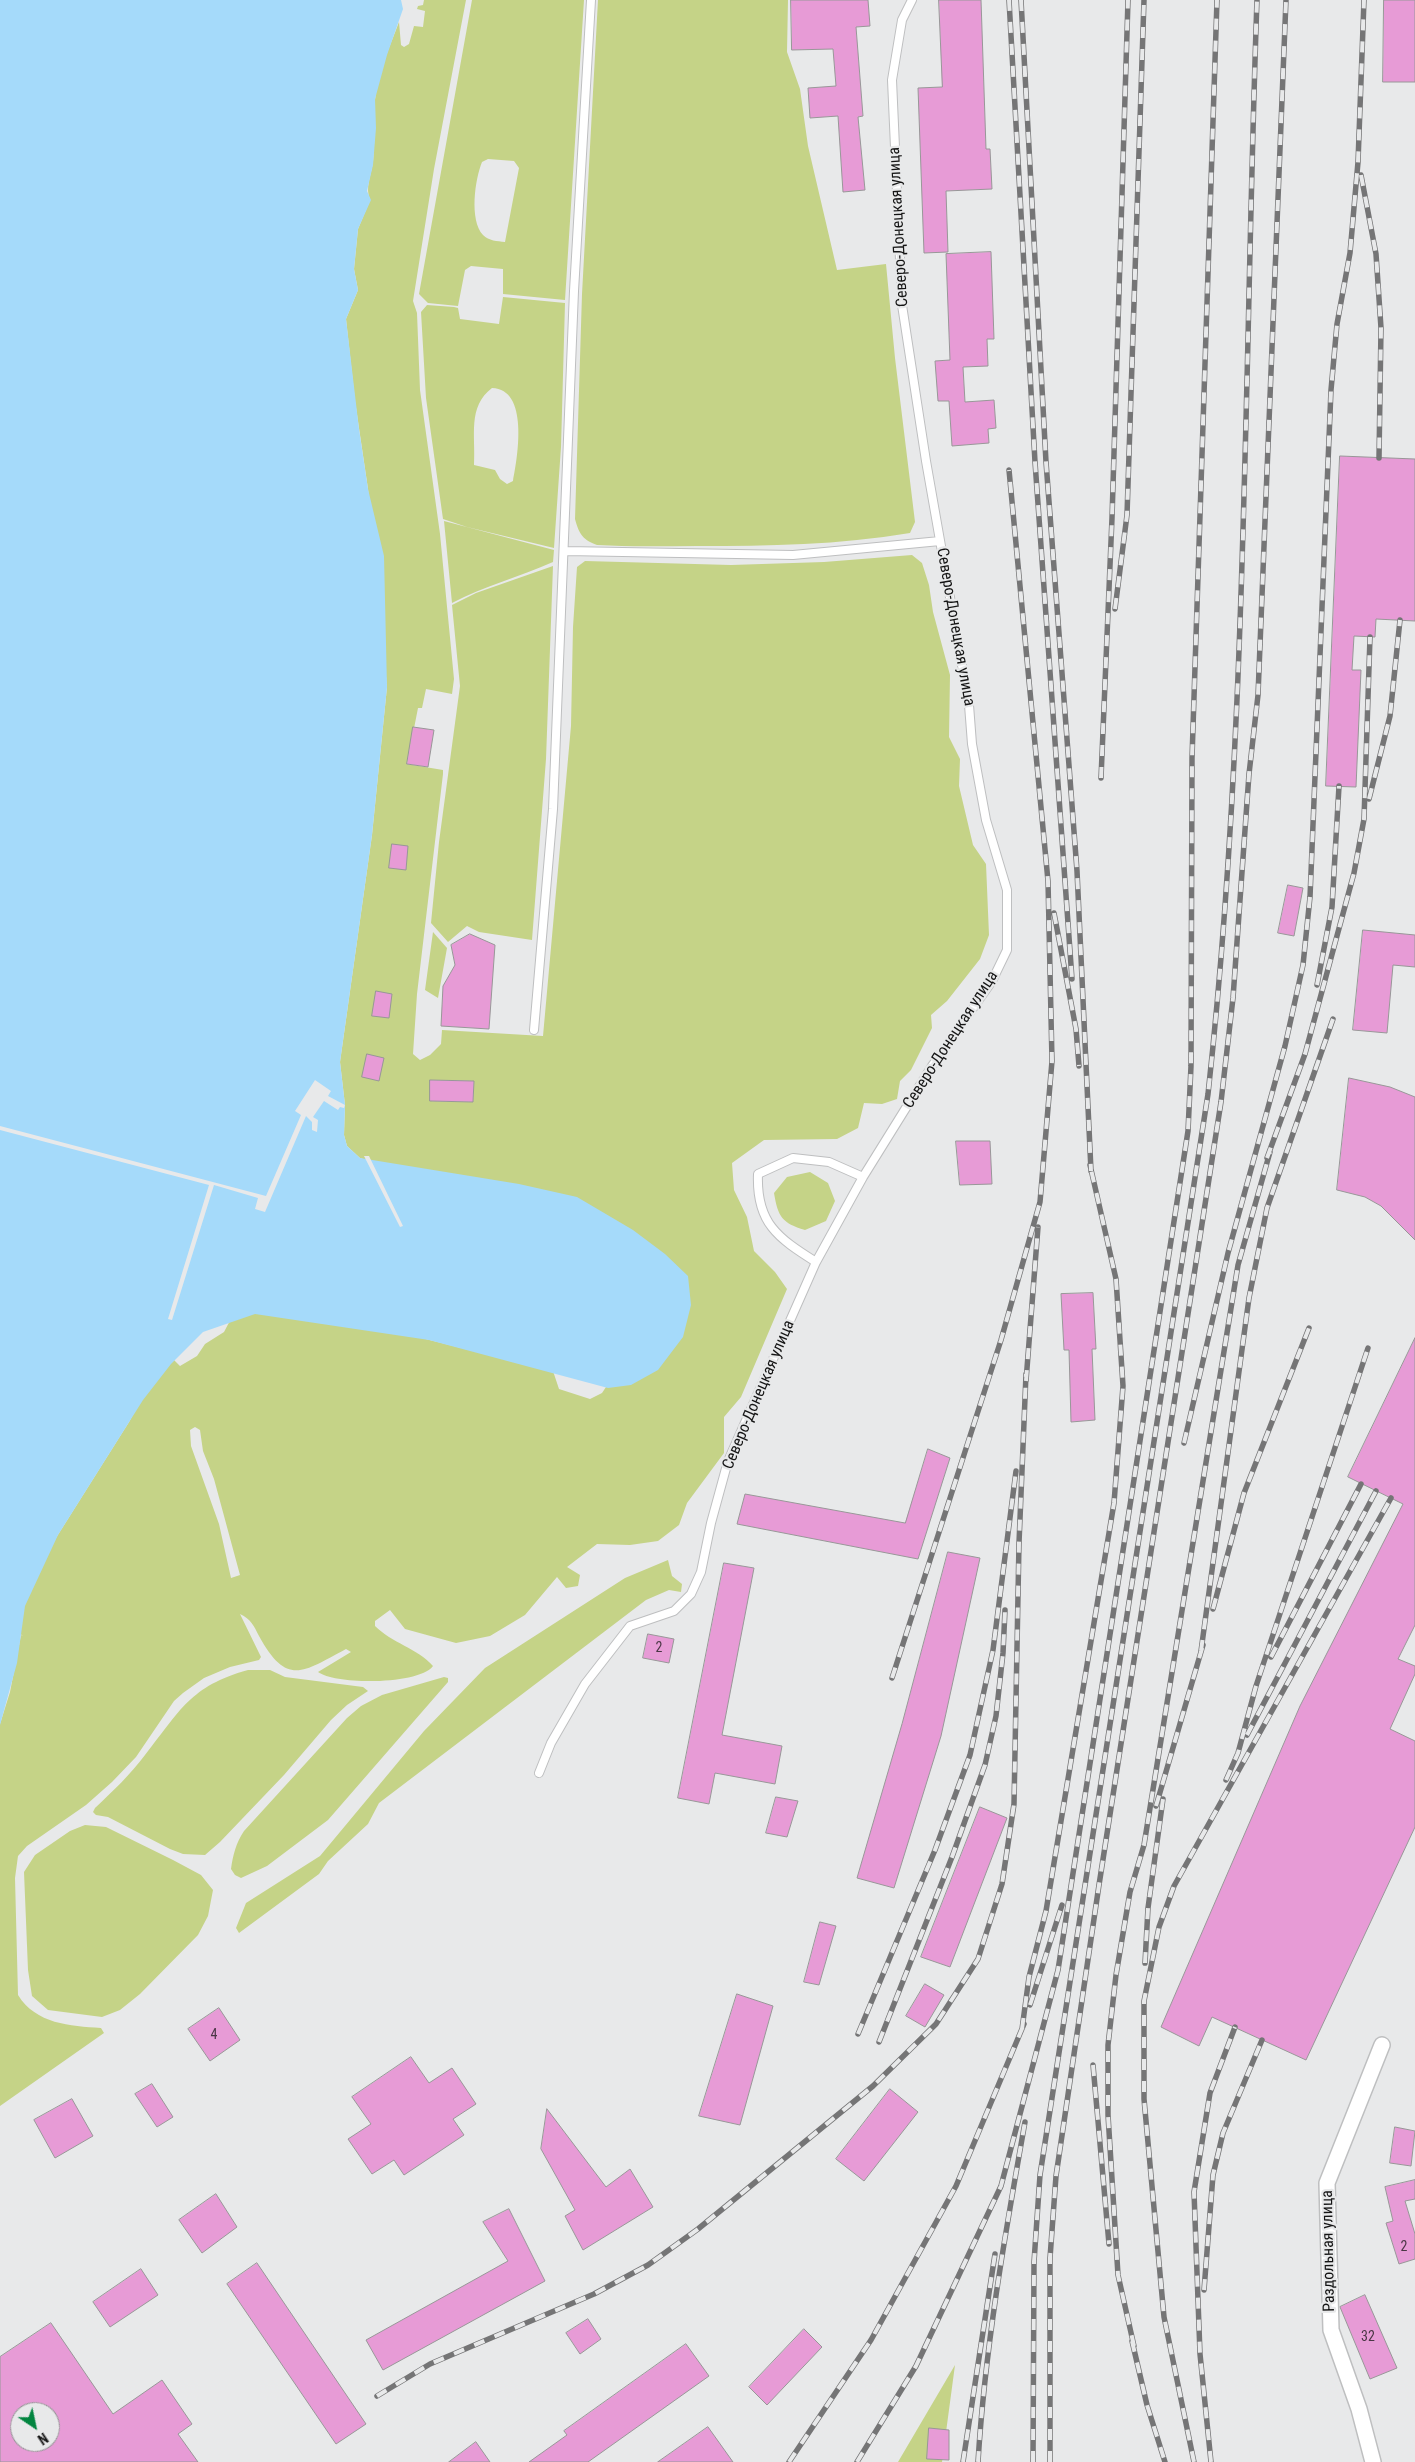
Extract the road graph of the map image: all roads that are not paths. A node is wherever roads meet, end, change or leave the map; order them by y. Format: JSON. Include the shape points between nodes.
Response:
{"nodes":[{"id":1,"x":591,"y":0,"type":"edge"},
{"id":2,"x":912,"y":0,"type":"edge"},
{"id":3,"x":940,"y":541,"type":"junction"},
{"id":4,"x":566,"y":551,"type":"junction"},
{"id":5,"x":534,"y":1030,"type":"dead end"},
{"id":6,"x":863,"y":1177,"type":"junction"},
{"id":7,"x":816,"y":1262,"type":"junction"},
{"id":8,"x":539,"y":1773,"type":"dead end"},
{"id":9,"x":1382,"y":2044,"type":"dead end"},
{"id":10,"x":1373,"y":2462,"type":"edge"}],
"edges":[{"from":1,"to":4,"type":"lane","via":[[574,292]]},
{"from":2,"to":3,"type":"lane","name":"Северо-Донецкая улица","via":[[902,20],[892,80],[902,295]]},
{"from":3,"to":4,"type":"lane","via":[[793,555]]},
{"from":3,"to":6,"type":"lane","name":"Северо-Донецкая улица","via":[[986,820],[1007,890],[1008,950],[992,981],[932,1066]]},
{"from":4,"to":5,"type":"lane","via":[[554,809]]},
{"from":6,"to":7,"type":"lane","name":"Северо-Донецкая улица"},
{"from":6,"to":7,"type":"lane","via":[[829,1162],[793,1158],[758,1174],[757,1194],[765,1220],[784,1242]]},
{"from":7,"to":8,"type":"lane","name":"Северо-Донецкая улица","via":[[728,1461],[701,1572],[691,1594],[674,1611],[630,1626],[585,1684],[551,1743]]},
{"from":9,"to":10,"type":"street","name":"Раздольная улица","via":[[1327,2183],[1330,2330],[1359,2409]]}]}
